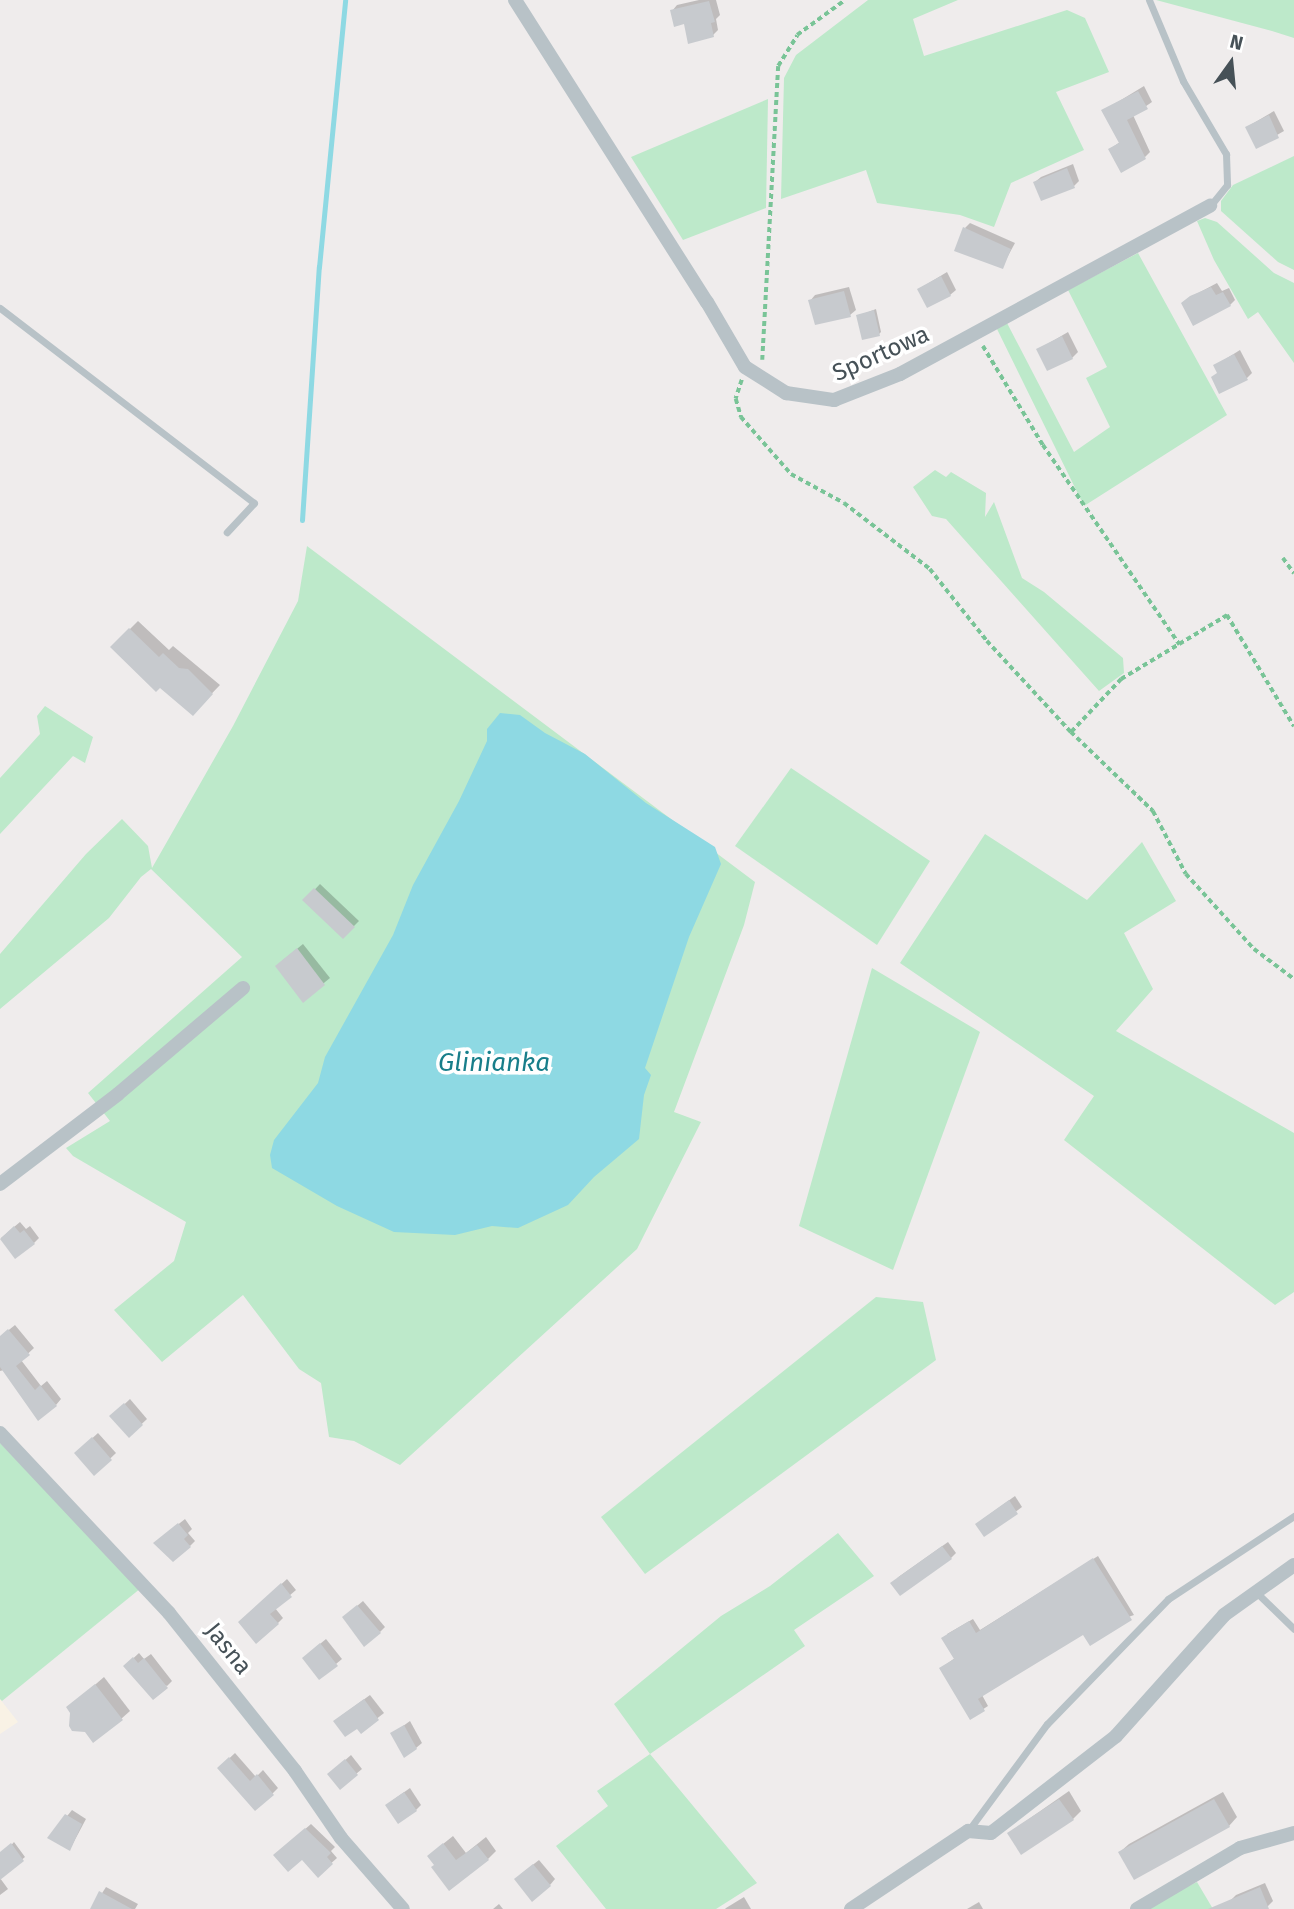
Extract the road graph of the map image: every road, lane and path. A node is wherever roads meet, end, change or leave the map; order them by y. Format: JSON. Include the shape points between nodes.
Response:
{"nodes":[{"id":1,"x":515,"y":0,"type":"edge"},
{"id":2,"x":845,"y":0,"type":"edge"},
{"id":3,"x":1149,"y":0,"type":"edge"},
{"id":4,"x":1210,"y":206,"type":"joint"},
{"id":5,"x":0,"y":308,"type":"edge"},
{"id":6,"x":970,"y":337,"type":"junction"},
{"id":7,"x":745,"y":368,"type":"junction"},
{"id":8,"x":761,"y":377,"type":"junction"},
{"id":9,"x":227,"y":531,"type":"dead end"},
{"id":10,"x":1283,"y":558,"type":"dead end"},
{"id":11,"x":1294,"y":573,"type":"edge"},
{"id":12,"x":1180,"y":645,"type":"junction"},
{"id":13,"x":1294,"y":726,"type":"edge"},
{"id":14,"x":1071,"y":732,"type":"junction"},
{"id":15,"x":1294,"y":979,"type":"edge"},
{"id":16,"x":243,"y":988,"type":"dead end"},
{"id":17,"x":0,"y":1184,"type":"edge"},
{"id":18,"x":0,"y":1433,"type":"edge"},
{"id":19,"x":1294,"y":1516,"type":"edge"},
{"id":20,"x":1294,"y":1565,"type":"edge"},
{"id":21,"x":1256,"y":1592,"type":"junction"},
{"id":22,"x":1294,"y":1629,"type":"edge"},
{"id":23,"x":968,"y":1831,"type":"junction"},
{"id":24,"x":1294,"y":1833,"type":"edge"},
{"id":25,"x":403,"y":1909,"type":"edge"},
{"id":26,"x":851,"y":1909,"type":"edge"},
{"id":27,"x":1137,"y":1909,"type":"edge"}],
"edges":[{"from":1,"to":7,"type":"street"},
{"from":2,"to":8,"type":"path","via":[[797,35],[778,66]]},
{"from":3,"to":4,"type":"lane","name":"Sportowa","via":[[1183,81],[1226,154],[1227,185]]},
{"from":4,"to":6,"type":"street","name":"Sportowa"},
{"from":5,"to":9,"type":"lane","via":[[254,503]]},
{"from":6,"to":8,"type":"street","name":"Sportowa","via":[[900,374],[834,400],[786,393]]},
{"from":6,"to":12,"type":"path","via":[[982,344],[1043,445]]},
{"from":7,"to":8,"type":"street","name":"Sportowa"},
{"from":7,"to":14,"type":"path","via":[[736,399],[741,416],[791,474],[844,503],[930,569],[987,641]]},
{"from":10,"to":11,"type":"path"},
{"from":12,"to":13,"type":"path","via":[[1227,615]]},
{"from":12,"to":14,"type":"path","via":[[1121,679]]},
{"from":14,"to":15,"type":"path","via":[[1153,811],[1186,874],[1237,931]]},
{"from":16,"to":17,"type":"street","via":[[118,1094]]},
{"from":18,"to":25,"type":"street","name":"Jasna","via":[[169,1613],[295,1771],[341,1838]]},
{"from":19,"to":23,"type":"lane","via":[[1168,1599],[1047,1724]]},
{"from":20,"to":21,"type":"street"},
{"from":21,"to":22,"type":"lane"},
{"from":21,"to":23,"type":"street","via":[[1224,1615],[1116,1736],[991,1833]]},
{"from":23,"to":26,"type":"street"},
{"from":24,"to":27,"type":"street","via":[[1240,1848]]}]}
